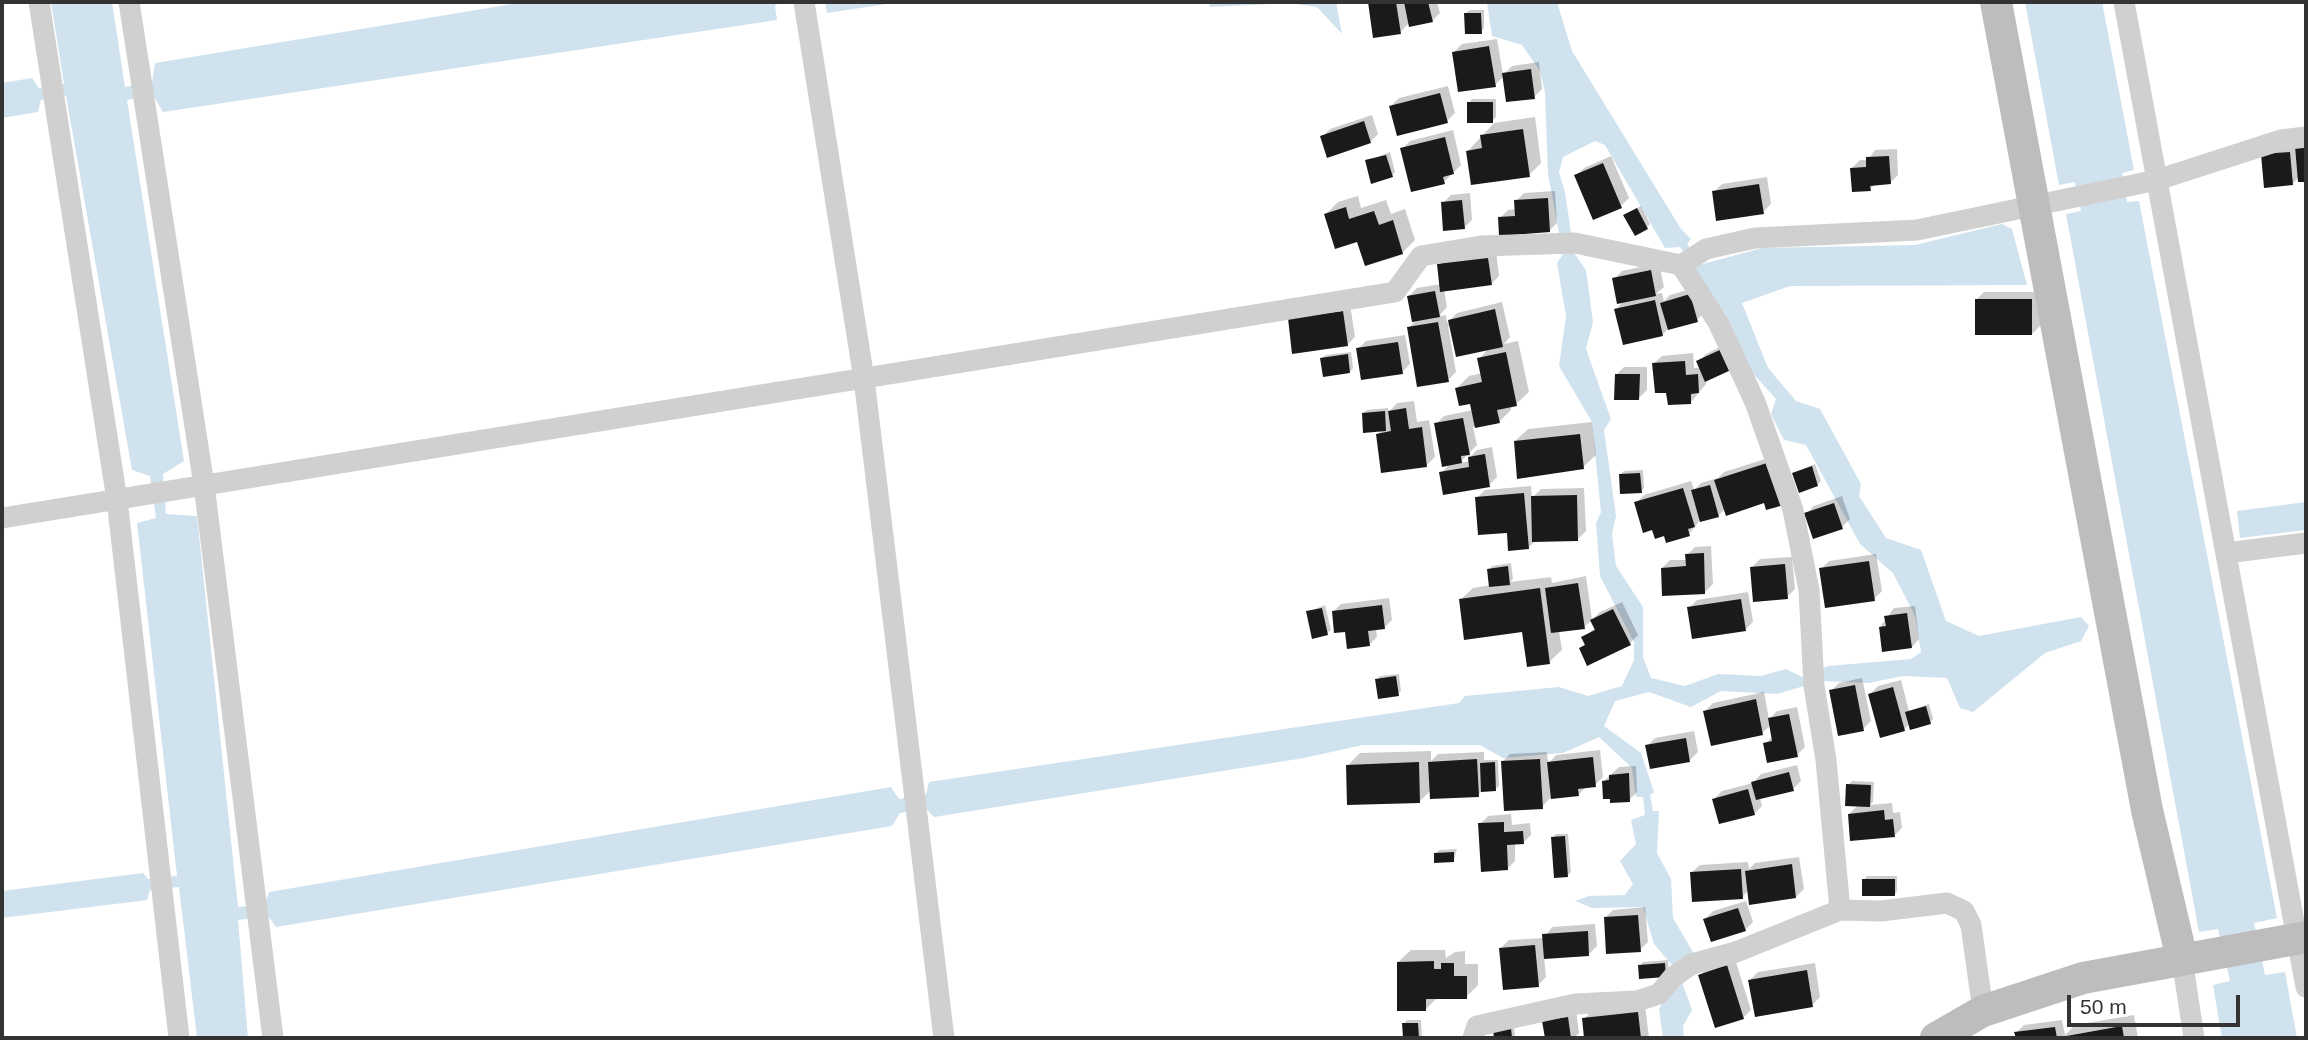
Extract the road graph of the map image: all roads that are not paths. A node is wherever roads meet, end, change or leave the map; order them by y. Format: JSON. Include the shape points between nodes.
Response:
{"nodes":[{"id":1,"x":39,"y":2,"type":"edge"},
{"id":2,"x":129,"y":2,"type":"edge"},
{"id":3,"x":804,"y":2,"type":"edge"},
{"id":4,"x":1996,"y":2,"type":"edge"},
{"id":5,"x":2124,"y":2,"type":"edge"},
{"id":6,"x":2306,"y":136,"type":"edge"},
{"id":7,"x":2157,"y":180,"type":"junction"},
{"id":8,"x":2035,"y":203,"type":"junction"},
{"id":9,"x":1689,"y":260,"type":"junction"},
{"id":10,"x":864,"y":379,"type":"junction"},
{"id":11,"x":204,"y":485,"type":"junction"},
{"id":12,"x":127,"y":498,"type":"junction"},
{"id":13,"x":2,"y":518,"type":"edge"},
{"id":14,"x":2306,"y":543,"type":"edge"},
{"id":15,"x":2225,"y":553,"type":"junction"},
{"id":16,"x":1840,"y":910,"type":"junction"},
{"id":17,"x":2289,"y":940,"type":"edge"},
{"id":18,"x":2182,"y":959,"type":"junction"},
{"id":19,"x":2306,"y":987,"type":"edge"},
{"id":20,"x":1983,"y":1011,"type":"junction"},
{"id":21,"x":179,"y":1038,"type":"edge"},
{"id":22,"x":274,"y":1038,"type":"edge"},
{"id":23,"x":944,"y":1038,"type":"edge"},
{"id":24,"x":1473,"y":1038,"type":"edge"},
{"id":25,"x":1936,"y":1038,"type":"edge"},
{"id":26,"x":2194,"y":1038,"type":"edge"}],
"edges":[{"from":1,"to":12,"type":"street"},
{"from":2,"to":11,"type":"street"},
{"from":3,"to":10,"type":"street"},
{"from":4,"to":8,"type":"street"},
{"from":5,"to":7,"type":"street"},
{"from":6,"to":7,"type":"street"},
{"from":7,"to":8,"type":"street"},
{"from":7,"to":15,"type":"street"},
{"from":8,"to":9,"type":"street","via":[[1917,230],[1755,237]]},
{"from":8,"to":18,"type":"street","via":[[2147,810]]},
{"from":9,"to":10,"type":"street","via":[[1566,243],[1480,246],[1421,256],[1395,292]]},
{"from":9,"to":16,"type":"street","via":[[1755,402],[1789,499],[1809,590],[1813,678]]},
{"from":10,"to":11,"type":"street"},
{"from":10,"to":23,"type":"street"},
{"from":11,"to":12,"type":"street"},
{"from":11,"to":22,"type":"street"},
{"from":12,"to":13,"type":"street"},
{"from":12,"to":21,"type":"street"},
{"from":14,"to":15,"type":"street"},
{"from":15,"to":17,"type":"street"},
{"from":16,"to":20,"type":"street","via":[[1881,911],[1947,903],[1964,911],[1971,925]]},
{"from":16,"to":24,"type":"street","via":[[1680,972],[1659,994],[1637,1001],[1575,1004],[1477,1026]]},
{"from":17,"to":18,"type":"street"},
{"from":17,"to":19,"type":"street"},
{"from":18,"to":20,"type":"street","via":[[2083,978]]},
{"from":18,"to":26,"type":"street"},
{"from":20,"to":25,"type":"street"}]}
